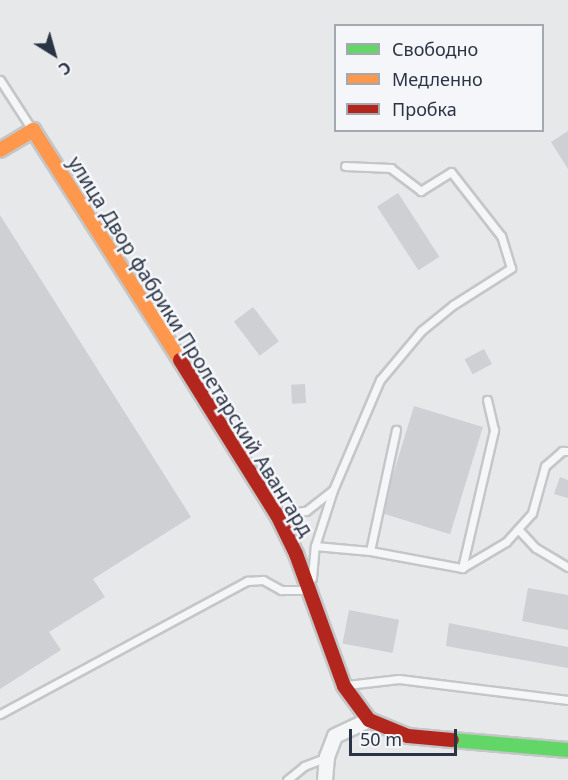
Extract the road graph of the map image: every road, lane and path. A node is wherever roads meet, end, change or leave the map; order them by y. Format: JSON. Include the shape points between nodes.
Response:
{"nodes":[{"id":1,"x":0,"y":80,"type":"edge"},
{"id":2,"x":33,"y":130,"type":"junction"},
{"id":3,"x":0,"y":150,"type":"edge"},
{"id":4,"x":345,"y":166,"type":"dead end"},
{"id":5,"x":487,"y":400,"type":"dead end"},
{"id":6,"x":396,"y":429,"type":"dead end"},
{"id":7,"x":568,"y":451,"type":"edge"},
{"id":8,"x":333,"y":490,"type":"junction"},
{"id":9,"x":277,"y":515,"type":"junction"},
{"id":10,"x":518,"y":529,"type":"junction"},
{"id":11,"x":315,"y":546,"type":"junction"},
{"id":12,"x":370,"y":550,"type":"junction"},
{"id":13,"x":568,"y":567,"type":"edge"},
{"id":14,"x":462,"y":568,"type":"junction"},
{"id":15,"x":311,"y":591,"type":"junction"},
{"id":16,"x":344,"y":686,"type":"junction"},
{"id":17,"x":568,"y":700,"type":"edge"},
{"id":18,"x":0,"y":714,"type":"edge"},
{"id":19,"x":369,"y":720,"type":"junction"},
{"id":20,"x":568,"y":750,"type":"edge"},
{"id":21,"x":327,"y":757,"type":"junction"},
{"id":22,"x":287,"y":780,"type":"edge"},
{"id":23,"x":325,"y":780,"type":"edge"}],
"edges":[{"from":1,"to":2,"type":"lane"},
{"from":2,"to":3,"type":"street"},
{"from":2,"to":9,"type":"street","name":"улица Двор фабрики Пролетарский Авангард"},
{"from":4,"to":8,"type":"lane","via":[[391,168],[421,190],[451,172],[501,236],[511,268],[453,304],[399,354],[380,380]]},
{"from":5,"to":14,"type":"lane","via":[[494,430]]},
{"from":6,"to":12,"type":"lane"},
{"from":7,"to":10,"type":"lane","via":[[562,451],[545,466],[532,513]]},
{"from":8,"to":9,"type":"lane","via":[[306,511]]},
{"from":8,"to":11,"type":"lane"},
{"from":9,"to":15,"type":"street","name":"улица Двор фабрики Пролетарский Авангард"},
{"from":10,"to":13,"type":"lane","via":[[536,548]]},
{"from":10,"to":14,"type":"lane","via":[[506,542]]},
{"from":11,"to":12,"type":"lane"},
{"from":11,"to":15,"type":"lane"},
{"from":12,"to":14,"type":"lane"},
{"from":15,"to":16,"type":"street","name":"улица Двор фабрики Пролетарский Авангард"},
{"from":15,"to":18,"type":"lane","via":[[281,590],[263,580],[247,581]]},
{"from":16,"to":17,"type":"lane","via":[[399,679]]},
{"from":16,"to":19,"type":"street","name":"улица Двор фабрики Пролетарский Авангард"},
{"from":19,"to":20,"type":"street","via":[[408,736]]},
{"from":19,"to":21,"type":"street","via":[[335,736]]},
{"from":21,"to":22,"type":"lane","via":[[304,766]]},
{"from":21,"to":23,"type":"street"}]}
